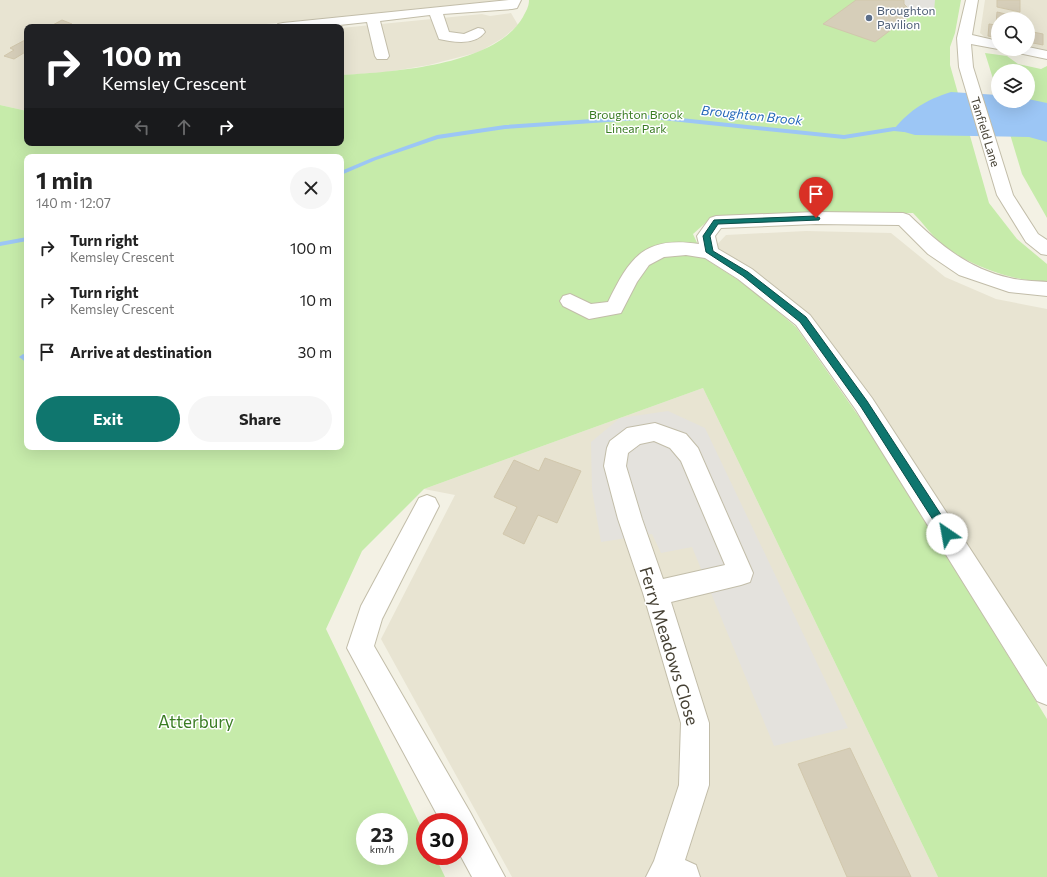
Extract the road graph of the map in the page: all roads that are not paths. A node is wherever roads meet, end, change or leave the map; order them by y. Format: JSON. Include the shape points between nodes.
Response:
{"nodes":[{"id":1,"x":515,"y":0,"type":"edge"},
{"id":2,"x":972,"y":0,"type":"edge"},
{"id":3,"x":435,"y":11,"type":"junction"},
{"id":4,"x":373,"y":18,"type":"junction"},
{"id":5,"x":313,"y":24,"type":"edge"},
{"id":6,"x":478,"y":32,"type":"dead end"},
{"id":7,"x":964,"y":38,"type":"junction"},
{"id":8,"x":1047,"y":42,"type":"edge"},
{"id":9,"x":991,"y":44,"type":"edge"},
{"id":10,"x":1035,"y":54,"type":"edge"},
{"id":11,"x":1047,"y":55,"type":"edge"},
{"id":12,"x":382,"y":56,"type":"dead end"},
{"id":13,"x":1040,"y":237,"type":"edge"},
{"id":14,"x":1047,"y":249,"type":"edge"},
{"id":15,"x":710,"y":252,"type":"junction"},
{"id":16,"x":1047,"y":290,"type":"edge"},
{"id":17,"x":570,"y":301,"type":"dead end"},
{"id":18,"x":427,"y":506,"type":"dead end"},
{"id":19,"x":656,"y":593,"type":"junction"},
{"id":20,"x":1039,"y":660,"type":"edge"},
{"id":21,"x":1047,"y":691,"type":"edge"},
{"id":22,"x":453,"y":813,"type":"edge"},
{"id":23,"x":468,"y":839,"type":"edge"},
{"id":24,"x":671,"y":874,"type":"edge"},
{"id":25,"x":489,"y":877,"type":"edge"}],
"edges":[{"from":1,"to":3,"type":"street","via":[[512,5]]},
{"from":2,"to":7,"type":"street","name":"Tanfield Lane"},
{"from":3,"to":4,"type":"street"},
{"from":3,"to":6,"type":"street","via":[[444,36],[466,38]]},
{"from":4,"to":5,"type":"street"},
{"from":4,"to":12,"type":"street"},
{"from":7,"to":9,"type":"street"},
{"from":7,"to":13,"type":"street","name":"Tanfield Lane","via":[[966,67],[1005,195]]},
{"from":8,"to":11,"type":"street"},
{"from":10,"to":11,"type":"street"},
{"from":13,"to":14,"type":"street","name":"Tanfield Lane"},
{"from":15,"to":16,"type":"street","via":[[706,236],[716,222],[816,218],[904,219],[934,250],[966,270],[1009,285]]},
{"from":15,"to":17,"type":"street","via":[[689,248],[668,249],[647,257],[640,263],[614,308],[589,312]]},
{"from":15,"to":20,"type":"street","via":[[745,274],[803,320],[864,404]]},
{"from":18,"to":22,"type":"street","via":[[370,615],[360,648]]},
{"from":19,"to":19,"type":"street","name":"Ferry Meadows Close","via":[[641,554],[615,466],[618,448],[634,434],[655,432],[678,441],[690,455],[741,573]]},
{"from":19,"to":24,"type":"street","name":"Ferry Meadows Close","via":[[695,723],[702,788]]},
{"from":20,"to":21,"type":"street"},
{"from":23,"to":25,"type":"street"}]}
